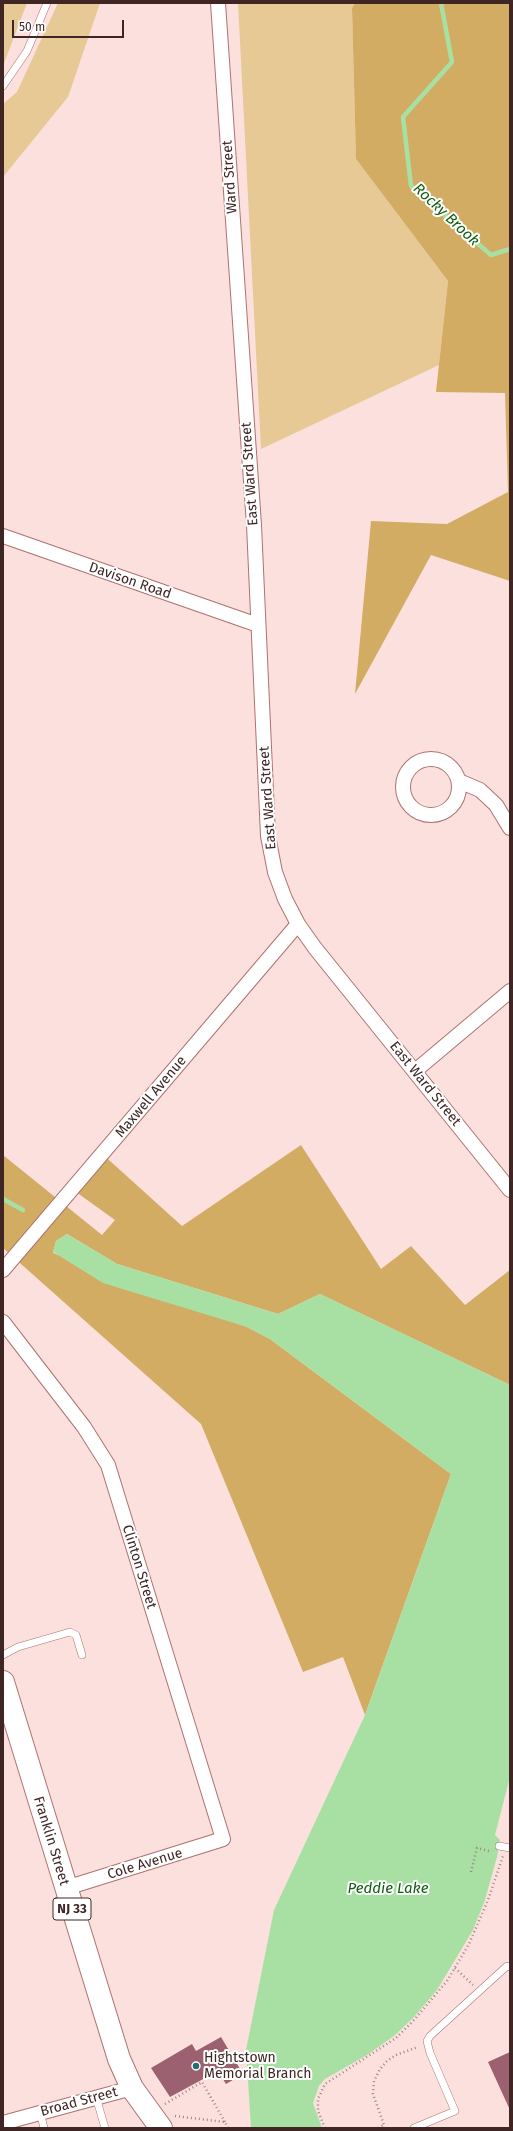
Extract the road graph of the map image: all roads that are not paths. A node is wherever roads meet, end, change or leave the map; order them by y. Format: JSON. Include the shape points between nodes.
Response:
{"nodes":[{"id":1,"x":47,"y":3,"type":"edge"},
{"id":2,"x":218,"y":3,"type":"edge"},
{"id":3,"x":3,"y":86,"type":"edge"},
{"id":4,"x":242,"y":351,"type":"joint"},
{"id":5,"x":3,"y":536,"type":"edge"},
{"id":6,"x":258,"y":625,"type":"junction"},
{"id":7,"x":459,"y":781,"type":"junction"},
{"id":8,"x":510,"y":828,"type":"edge"},
{"id":9,"x":298,"y":924,"type":"junction"},
{"id":10,"x":510,"y":991,"type":"edge"},
{"id":11,"x":415,"y":1071,"type":"junction"},
{"id":12,"x":510,"y":1190,"type":"edge"},
{"id":13,"x":3,"y":1270,"type":"edge"},
{"id":14,"x":3,"y":1322,"type":"edge"},
{"id":15,"x":3,"y":1655,"type":"edge"},
{"id":16,"x":82,"y":1655,"type":"dead end"},
{"id":17,"x":3,"y":1682,"type":"edge"},
{"id":18,"x":223,"y":1840,"type":"joint"},
{"id":19,"x":509,"y":1848,"type":"edge"},
{"id":20,"x":498,"y":1849,"type":"road end"},
{"id":21,"x":66,"y":1888,"type":"junction"},
{"id":22,"x":510,"y":1967,"type":"edge"},
{"id":23,"x":132,"y":2088,"type":"junction"},
{"id":24,"x":96,"y":2098,"type":"junction"},
{"id":25,"x":40,"y":2112,"type":"junction"},
{"id":26,"x":168,"y":2122,"type":"edge"},
{"id":27,"x":3,"y":2123,"type":"edge"},
{"id":28,"x":44,"y":2128,"type":"edge"},
{"id":29,"x":105,"y":2128,"type":"edge"},
{"id":30,"x":414,"y":2128,"type":"edge"}],
"edges":[{"from":1,"to":3,"type":"lane","via":[[27,50]]},
{"from":2,"to":4,"type":"street","name":"Ward Street"},
{"from":4,"to":6,"type":"street","name":"East Ward Street"},
{"from":5,"to":6,"type":"street","name":"Davison Road"},
{"from":6,"to":9,"type":"street","name":"East Ward Street","via":[[268,836],[275,872]]},
{"from":7,"to":7,"type":"street","via":[[456,773],[445,763],[432,759],[423,760],[409,770],[404,778],[404,795],[407,803],[421,814],[438,815],[453,805],[457,798]]},
{"from":7,"to":8,"type":"street","via":[[480,790],[496,805]]},
{"from":9,"to":11,"type":"street","name":"East Ward Street"},
{"from":9,"to":13,"type":"street","name":"Maxwell Avenue"},
{"from":10,"to":11,"type":"street"},
{"from":11,"to":12,"type":"street","name":"East Ward Street"},
{"from":14,"to":18,"type":"street","name":"Clinton Street","via":[[84,1427],[108,1465]]},
{"from":15,"to":16,"type":"lane","via":[[70,1632],[76,1635]]},
{"from":17,"to":21,"type":"main road","name":"Franklin Street","number":"NJ 33"},
{"from":18,"to":21,"type":"street","name":"Cole Avenue"},
{"from":19,"to":20,"type":"lane"},
{"from":21,"to":23,"type":"main road","name":"Franklin Street","number":"NJ 33","via":[[112,2037]]},
{"from":22,"to":30,"type":"lane","via":[[507,1966],[427,2041],[455,2111]]},
{"from":23,"to":24,"type":"street","name":"Broad Street"},
{"from":23,"to":26,"type":"main road","name":"Franklin Street","number":"NJ 33"},
{"from":24,"to":25,"type":"street","name":"Broad Street"},
{"from":24,"to":29,"type":"lane"},
{"from":25,"to":27,"type":"street","name":"Broad Street"},
{"from":25,"to":28,"type":"lane"}]}
